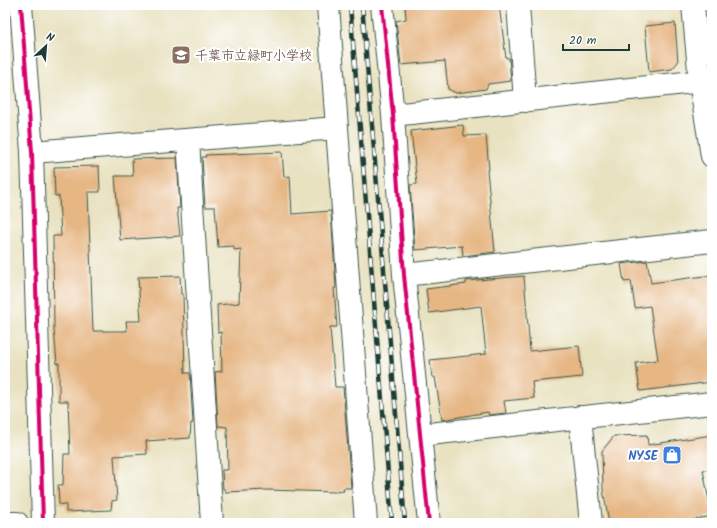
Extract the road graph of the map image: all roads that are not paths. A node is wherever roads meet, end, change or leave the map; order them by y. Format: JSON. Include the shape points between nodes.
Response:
{"nodes":[{"id":1,"x":21,"y":5,"type":"edge"},
{"id":2,"x":328,"y":5,"type":"edge"},
{"id":3,"x":382,"y":5,"type":"edge"},
{"id":4,"x":518,"y":5,"type":"edge"},
{"id":5,"x":693,"y":5,"type":"edge"},
{"id":6,"x":706,"y":80,"type":"edge"},
{"id":7,"x":525,"y":100,"type":"junction"},
{"id":8,"x":393,"y":115,"type":"junction"},
{"id":9,"x":338,"y":128,"type":"junction"},
{"id":10,"x":188,"y":140,"type":"junction"},
{"id":11,"x":32,"y":152,"type":"junction"},
{"id":12,"x":712,"y":156,"type":"edge"},
{"id":13,"x":712,"y":241,"type":"edge"},
{"id":14,"x":404,"y":275,"type":"junction"},
{"id":15,"x":712,"y":403,"type":"edge"},
{"id":16,"x":580,"y":417,"type":"junction"},
{"id":17,"x":420,"y":435,"type":"junction"},
{"id":18,"x":5,"y":523,"type":"edge"},
{"id":19,"x":17,"y":523,"type":"edge"},
{"id":20,"x":43,"y":523,"type":"edge"},
{"id":21,"x":212,"y":523,"type":"edge"},
{"id":22,"x":366,"y":523,"type":"edge"},
{"id":23,"x":429,"y":523,"type":"edge"},
{"id":24,"x":591,"y":523,"type":"edge"}],
"edges":[{"from":1,"to":11,"type":"street"},
{"from":2,"to":9,"type":"street"},
{"from":3,"to":8,"type":"street"},
{"from":4,"to":7,"type":"street"},
{"from":5,"to":6,"type":"street"},
{"from":6,"to":7,"type":"street"},
{"from":6,"to":12,"type":"street"},
{"from":7,"to":8,"type":"street"},
{"from":8,"to":14,"type":"street"},
{"from":9,"to":10,"type":"street"},
{"from":9,"to":22,"type":"street"},
{"from":10,"to":11,"type":"street"},
{"from":10,"to":21,"type":"street"},
{"from":11,"to":20,"type":"street"},
{"from":13,"to":14,"type":"street"},
{"from":14,"to":17,"type":"street"},
{"from":15,"to":16,"type":"street"},
{"from":16,"to":17,"type":"street"},
{"from":16,"to":24,"type":"street"},
{"from":17,"to":23,"type":"street"},
{"from":18,"to":19,"type":"street"}]}
